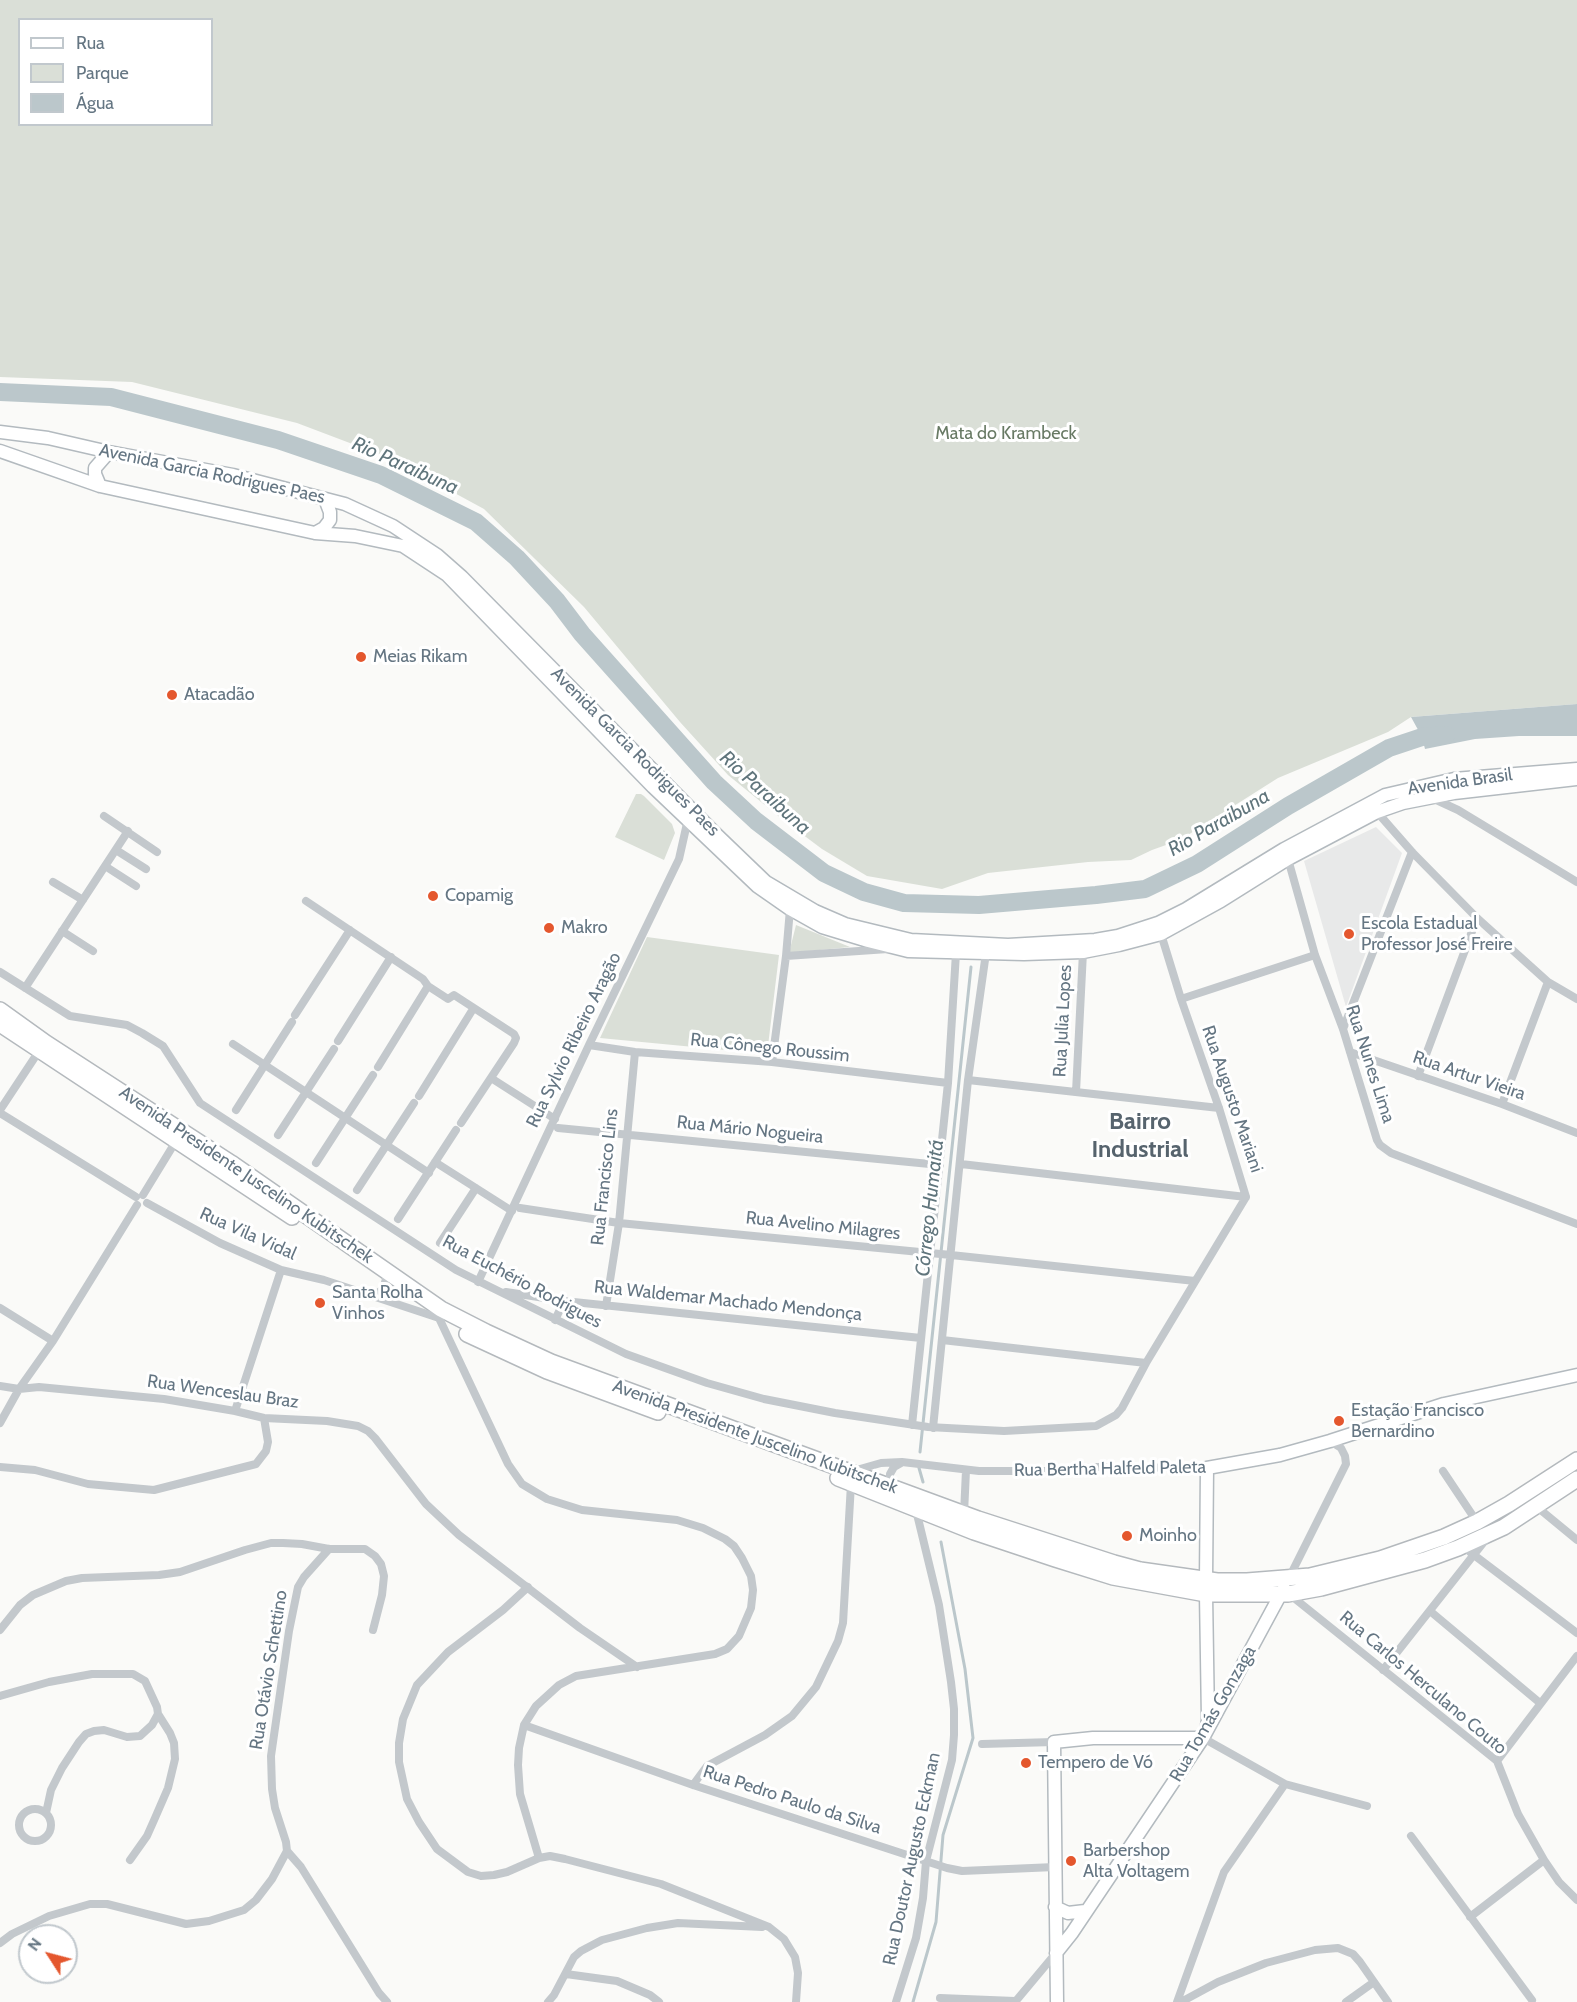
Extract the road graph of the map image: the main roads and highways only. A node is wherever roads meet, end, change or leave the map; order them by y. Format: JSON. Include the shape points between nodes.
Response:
{"nodes":[{"id":1,"x":0,"y":432,"type":"edge"},
{"id":2,"x":0,"y":451,"type":"edge"},
{"id":3,"x":109,"y":452,"type":"junction"},
{"id":4,"x":100,"y":486,"type":"junction"},
{"id":5,"x":325,"y":499,"type":"junction"},
{"id":6,"x":315,"y":533,"type":"junction"},
{"id":7,"x":1577,"y":769,"type":"edge"},
{"id":8,"x":1577,"y":779,"type":"edge"},
{"id":9,"x":691,"y":815,"type":"junction"},
{"id":10,"x":1286,"y":854,"type":"junction"},
{"id":11,"x":1216,"y":892,"type":"junction"},
{"id":12,"x":790,"y":909,"type":"junction"},
{"id":13,"x":825,"y":916,"type":"junction"},
{"id":14,"x":1161,"y":934,"type":"junction"},
{"id":15,"x":1008,"y":945,"type":"junction"},
{"id":16,"x":956,"y":953,"type":"junction"},
{"id":17,"x":0,"y":1010,"type":"edge"},
{"id":18,"x":0,"y":1024,"type":"edge"},
{"id":19,"x":1577,"y":1376,"type":"edge"},
{"id":20,"x":1577,"y":1460,"type":"edge"},
{"id":21,"x":850,"y":1478,"type":"junction"},
{"id":22,"x":1577,"y":1479,"type":"edge"},
{"id":23,"x":890,"y":1493,"type":"junction"},
{"id":24,"x":1206,"y":1587,"type":"junction"},
{"id":25,"x":1286,"y":1589,"type":"junction"},
{"id":26,"x":1206,"y":1677,"type":"junction"},
{"id":27,"x":1235,"y":1679,"type":"junction"},
{"id":28,"x":1203,"y":1738,"type":"junction"},
{"id":29,"x":1055,"y":1907,"type":"junction"},
{"id":30,"x":1085,"y":1911,"type":"junction"},
{"id":31,"x":1056,"y":1953,"type":"junction"},
{"id":32,"x":1057,"y":2002,"type":"edge"}],
"edges":[{"from":1,"to":3,"type":"main road","name":"Avenida Garcia Rodrigues Paes"},
{"from":2,"to":4,"type":"main road","name":"Avenida Garcia Rodrigues Paes"},
{"from":3,"to":4,"type":"main road","via":[[95,468]]},
{"from":3,"to":5,"type":"main road","name":"Avenida Garcia Rodrigues Paes","via":[[207,469]]},
{"from":4,"to":6,"type":"main road","name":"Avenida Garcia Rodrigues Paes"},
{"from":5,"to":6,"type":"main road","via":[[330,520]]},
{"from":5,"to":9,"type":"main road","name":"Avenida Garcia Rodrigues Paes","via":[[393,526],[462,577]]},
{"from":6,"to":9,"type":"main road","name":"Avenida Garcia Rodrigues Paes","via":[[403,546],[447,575]]},
{"from":7,"to":10,"type":"main road","name":"Avenida Brasil","via":[[1454,780],[1400,791],[1372,801]]},
{"from":8,"to":10,"type":"main road","name":"Avenida Brasil","via":[[1402,803]]},
{"from":9,"to":12,"type":"main road","name":"Avenida Garcia Rodrigues Paes","via":[[756,886]]},
{"from":9,"to":13,"type":"main road","name":"Avenida Garcia Rodrigues Paes","via":[[766,882]]},
{"from":10,"to":11,"type":"main road","name":"Avenida Garcia Rodrigues Paes"},
{"from":10,"to":14,"type":"main road","name":"Avenida Garcia Rodrigues Paes","via":[[1221,902]]},
{"from":11,"to":14,"type":"main road","via":[[1194,911],[1163,928]]},
{"from":11,"to":15,"type":"main road","name":"Avenida Garcia Rodrigues Paes","via":[[1158,923],[1118,936]]},
{"from":12,"to":13,"type":"main road"},
{"from":12,"to":16,"type":"main road","name":"Avenida Garcia Rodrigues Paes","via":[[832,931],[901,949]]},
{"from":13,"to":15,"type":"main road","name":"Avenida Garcia Rodrigues Paes","via":[[911,940]]},
{"from":14,"to":16,"type":"main road","name":"Avenida Garcia Rodrigues Paes","via":[[1083,952]]},
{"from":15,"to":16,"type":"main road","via":[[995,949],[964,948]]},
{"from":17,"to":21,"type":"highway","name":"Avenida Presidente Juscelino Kubitschek","via":[[441,1309],[551,1362]]},
{"from":18,"to":21,"type":"highway","name":"Avenida Presidente Juscelino Kubitschek","via":[[439,1318],[491,1347],[547,1371]]},
{"from":19,"to":24,"type":"main road","name":"Rua Bertha Halfeld Paleta","via":[[1444,1404],[1280,1455],[1207,1468]]},
{"from":20,"to":25,"type":"highway","name":"Avenida Presidente Juscelino Kubitschek","via":[[1477,1522],[1444,1537],[1380,1559],[1310,1576]]},
{"from":21,"to":23,"type":"highway","name":"Avenida Presidente Juscelino Kubitschek"},
{"from":22,"to":25,"type":"highway","name":"Avenida Presidente Juscelino Kubitschek","via":[[1537,1507],[1458,1548],[1321,1588]]},
{"from":23,"to":24,"type":"highway","name":"Avenida Presidente Juscelino Kubitschek","via":[[1123,1566]]},
{"from":23,"to":24,"type":"highway","name":"Avenida Presidente Juscelino Kubitschek","via":[[916,1510],[1113,1577]]},
{"from":24,"to":25,"type":"highway","name":"Avenida Presidente Juscelino Kubitschek"},
{"from":24,"to":26,"type":"main road"},
{"from":25,"to":27,"type":"main road","name":"Rua Tomás Gonzaga"},
{"from":26,"to":27,"type":"main road","via":[[1221,1687]]},
{"from":26,"to":28,"type":"main road","via":[[1208,1720]]},
{"from":27,"to":28,"type":"main road","name":"Rua Tomás Gonzaga"},
{"from":28,"to":29,"type":"main road","via":[[1054,1742]]},
{"from":28,"to":30,"type":"main road","name":"Rua Tomás Gonzaga"},
{"from":29,"to":30,"type":"main road","via":[[1068,1913]]},
{"from":29,"to":31,"type":"main road"},
{"from":30,"to":31,"type":"main road","name":"Rua Tomás Gonzaga"},
{"from":31,"to":32,"type":"main road"}]}
